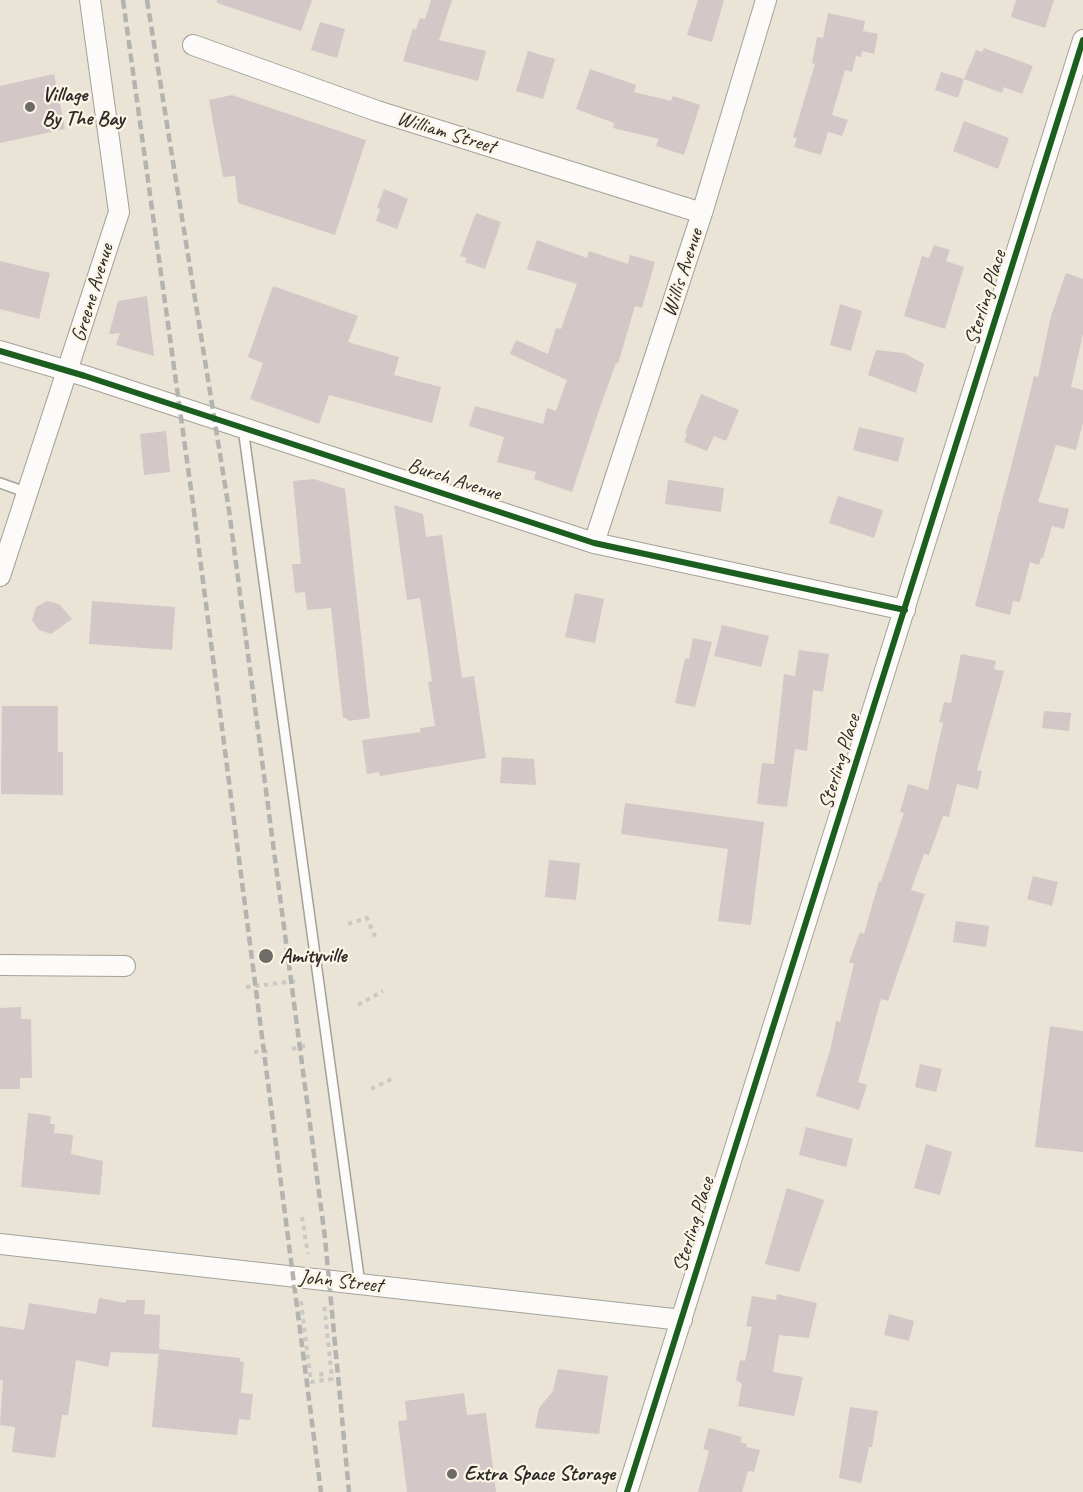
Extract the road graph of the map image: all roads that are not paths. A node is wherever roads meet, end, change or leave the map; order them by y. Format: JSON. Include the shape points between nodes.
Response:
{"nodes":[{"id":1,"x":90,"y":0,"type":"edge"},
{"id":2,"x":766,"y":0,"type":"edge"},
{"id":3,"x":1083,"y":40,"type":"edge"},
{"id":4,"x":193,"y":45,"type":"dead end"},
{"id":5,"x":702,"y":213,"type":"junction"},
{"id":6,"x":0,"y":351,"type":"edge"},
{"id":7,"x":69,"y":371,"type":"junction"},
{"id":8,"x":243,"y":428,"type":"junction"},
{"id":9,"x":0,"y":483,"type":"edge"},
{"id":10,"x":28,"y":493,"type":"junction"},
{"id":11,"x":594,"y":543,"type":"junction"},
{"id":12,"x":0,"y":576,"type":"edge"},
{"id":13,"x":905,"y":610,"type":"junction"},
{"id":14,"x":0,"y":965,"type":"edge"},
{"id":15,"x":125,"y":966,"type":"dead end"},
{"id":16,"x":0,"y":1244,"type":"edge"},
{"id":17,"x":360,"y":1284,"type":"junction"},
{"id":18,"x":682,"y":1320,"type":"junction"},
{"id":19,"x":627,"y":1492,"type":"edge"}],
"edges":[{"from":1,"to":7,"type":"street","name":"Greene Avenue","via":[[119,212]]},
{"from":2,"to":5,"type":"street","name":"Willis Avenue"},
{"from":3,"to":13,"type":"street","name":"Sterling Place"},
{"from":4,"to":5,"type":"street","name":"William Street","via":[[377,111]]},
{"from":5,"to":11,"type":"street","name":"Willis Avenue"},
{"from":6,"to":7,"type":"street","name":"Burch Avenue"},
{"from":7,"to":8,"type":"street","name":"Burch Avenue"},
{"from":7,"to":10,"type":"street","name":"Greene Avenue"},
{"from":8,"to":11,"type":"street","name":"Burch Avenue"},
{"from":8,"to":17,"type":"lane"},
{"from":9,"to":10,"type":"lane"},
{"from":10,"to":12,"type":"street","name":"Greene Avenue"},
{"from":11,"to":13,"type":"street","name":"Burch Avenue"},
{"from":13,"to":18,"type":"street","name":"Sterling Place"},
{"from":14,"to":15,"type":"street"},
{"from":16,"to":17,"type":"street","name":"John Street"},
{"from":17,"to":18,"type":"street","name":"John Street"},
{"from":18,"to":19,"type":"street","name":"Sterling Place"}]}
